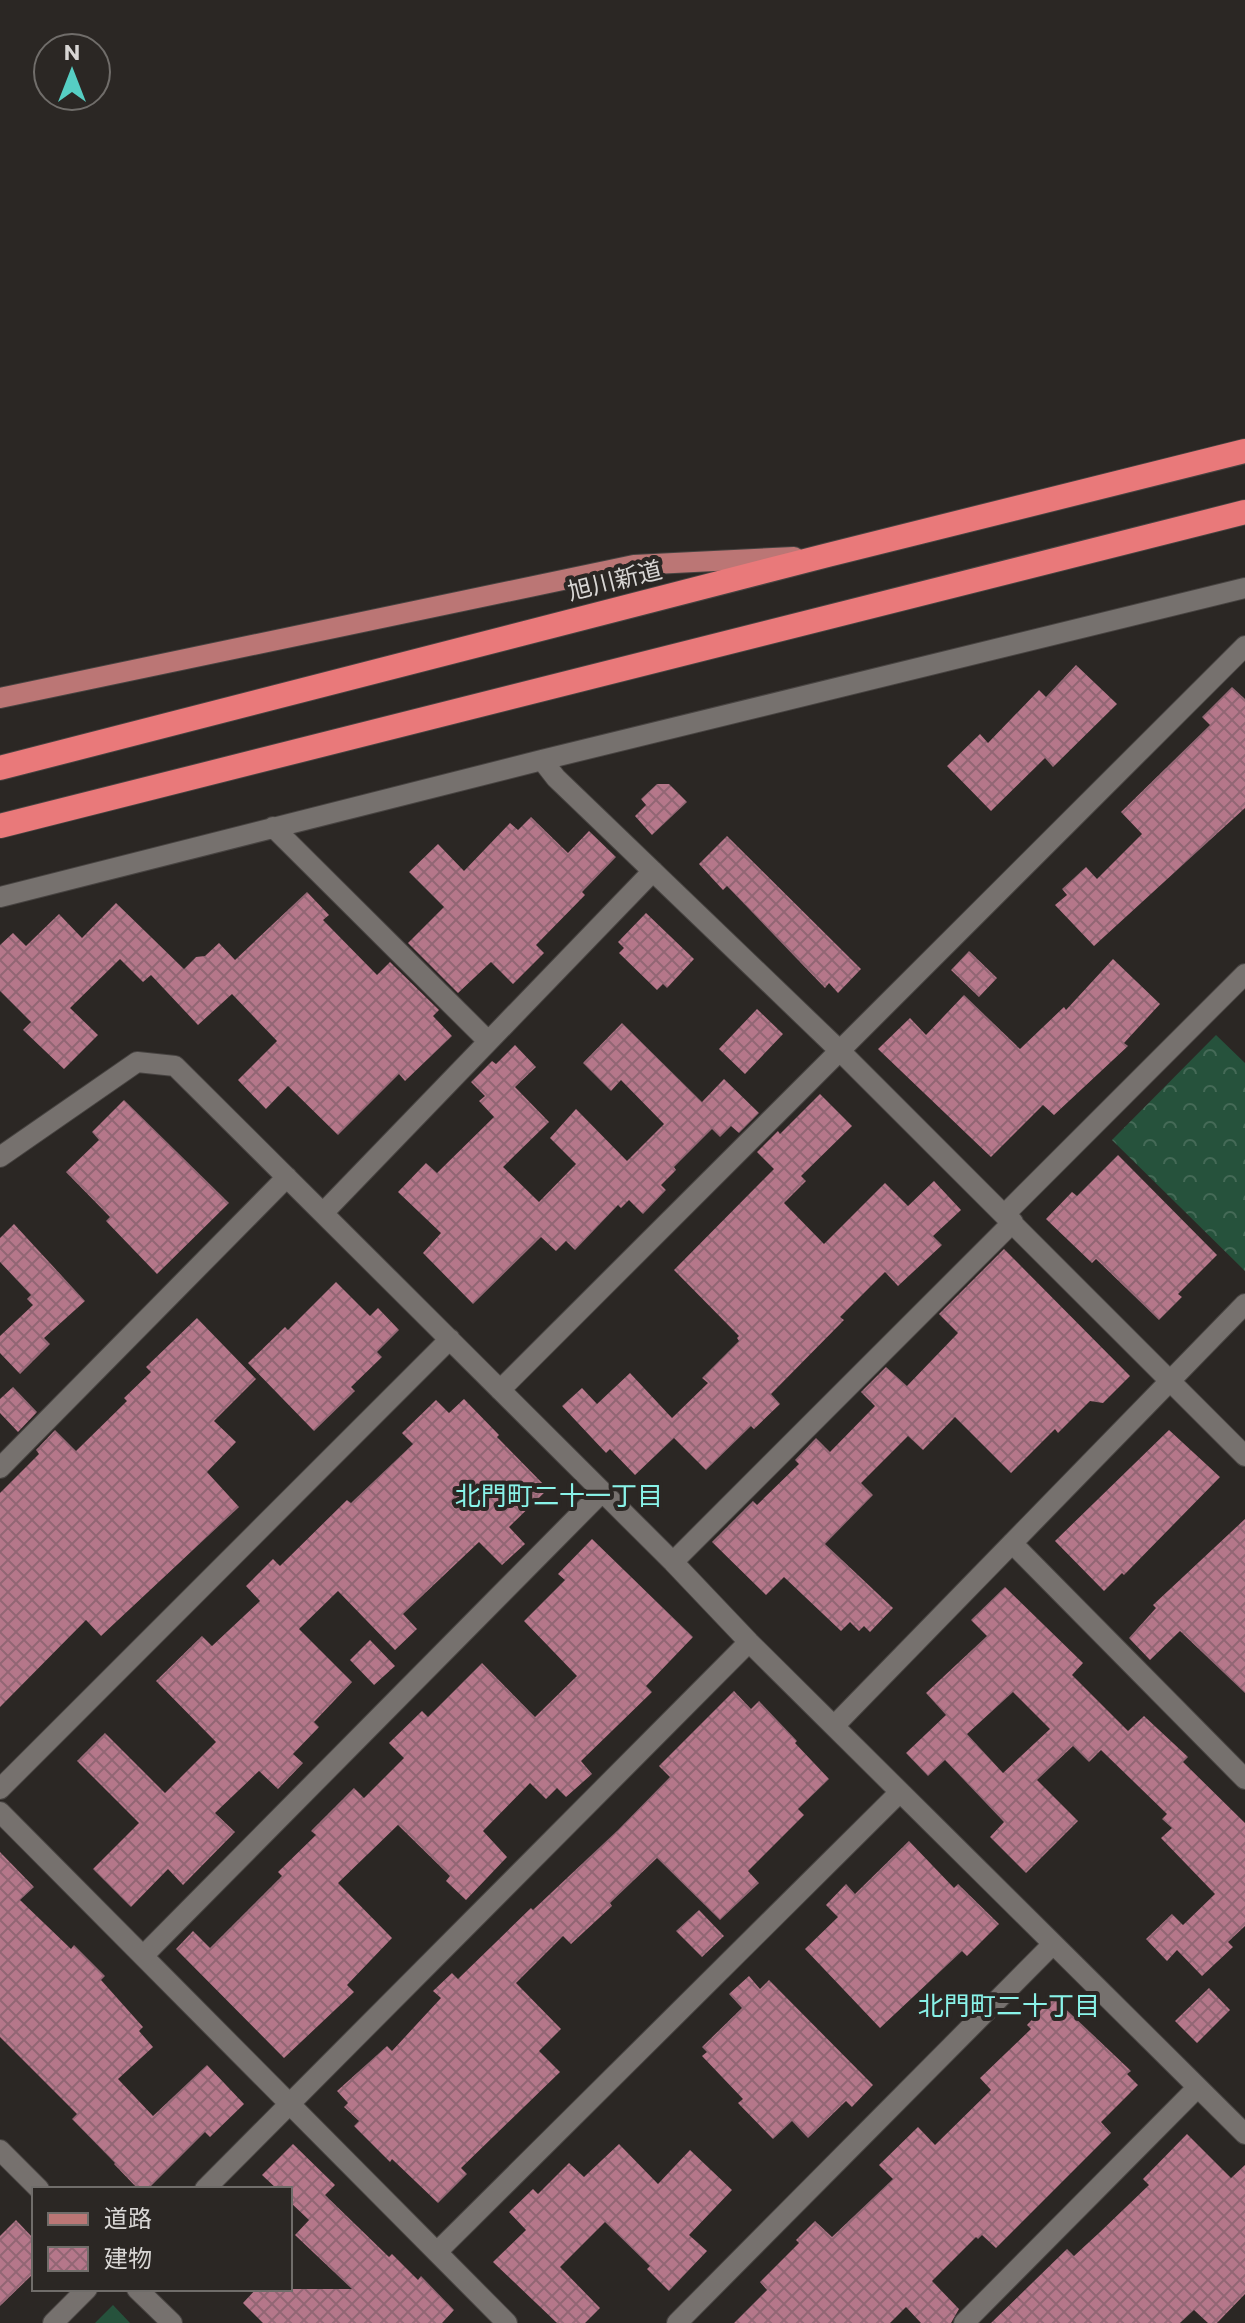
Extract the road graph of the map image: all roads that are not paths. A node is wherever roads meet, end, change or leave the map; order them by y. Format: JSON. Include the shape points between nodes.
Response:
{"nodes":[{"id":1,"x":1245,"y":451,"type":"edge"},
{"id":2,"x":1245,"y":512,"type":"edge"},
{"id":3,"x":828,"y":555,"type":"junction"},
{"id":4,"x":1245,"y":588,"type":"edge"},
{"id":5,"x":1245,"y":646,"type":"edge"},
{"id":6,"x":0,"y":698,"type":"edge"},
{"id":7,"x":542,"y":760,"type":"junction"},
{"id":8,"x":0,"y":768,"type":"edge"},
{"id":9,"x":0,"y":826,"type":"edge"},
{"id":10,"x":273,"y":827,"type":"junction"},
{"id":11,"x":653,"y":871,"type":"junction"},
{"id":12,"x":0,"y":897,"type":"edge"},
{"id":13,"x":1245,"y":974,"type":"edge"},
{"id":14,"x":488,"y":1041,"type":"junction"},
{"id":15,"x":839,"y":1050,"type":"junction"},
{"id":16,"x":0,"y":1157,"type":"edge"},
{"id":17,"x":287,"y":1177,"type":"junction"},
{"id":18,"x":324,"y":1212,"type":"junction"},
{"id":19,"x":1009,"y":1218,"type":"junction"},
{"id":20,"x":1245,"y":1304,"type":"edge"},
{"id":21,"x":450,"y":1339,"type":"junction"},
{"id":22,"x":1169,"y":1380,"type":"junction"},
{"id":23,"x":500,"y":1390,"type":"junction"},
{"id":24,"x":1245,"y":1456,"type":"edge"},
{"id":25,"x":0,"y":1468,"type":"edge"},
{"id":26,"x":602,"y":1492,"type":"junction"},
{"id":27,"x":1012,"y":1543,"type":"junction"},
{"id":28,"x":673,"y":1562,"type":"junction"},
{"id":29,"x":749,"y":1642,"type":"junction"},
{"id":30,"x":835,"y":1725,"type":"junction"},
{"id":31,"x":1245,"y":1779,"type":"edge"},
{"id":32,"x":0,"y":1789,"type":"edge"},
{"id":33,"x":900,"y":1792,"type":"junction"},
{"id":34,"x":0,"y":1812,"type":"edge"},
{"id":35,"x":1053,"y":1944,"type":"junction"},
{"id":36,"x":144,"y":1955,"type":"junction"},
{"id":37,"x":1197,"y":2088,"type":"junction"},
{"id":38,"x":288,"y":2104,"type":"junction"},
{"id":39,"x":1245,"y":2134,"type":"edge"},
{"id":40,"x":0,"y":2150,"type":"edge"},
{"id":41,"x":37,"y":2187,"type":"edge"},
{"id":42,"x":207,"y":2187,"type":"edge"},
{"id":43,"x":437,"y":2252,"type":"junction"},
{"id":44,"x":85,"y":2291,"type":"edge"},
{"id":45,"x":139,"y":2291,"type":"edge"},
{"id":46,"x":53,"y":2323,"type":"edge"},
{"id":47,"x":172,"y":2323,"type":"edge"},
{"id":48,"x":507,"y":2323,"type":"edge"},
{"id":49,"x":677,"y":2323,"type":"edge"},
{"id":50,"x":964,"y":2323,"type":"edge"}],
"edges":[{"from":1,"to":3,"type":"highway","name":"旭川新道"},
{"from":2,"to":9,"type":"highway"},
{"from":3,"to":6,"type":"main road","via":[[634,565]]},
{"from":3,"to":8,"type":"highway","name":"旭川新道"},
{"from":4,"to":7,"type":"street"},
{"from":5,"to":15,"type":"street"},
{"from":7,"to":10,"type":"street"},
{"from":7,"to":11,"type":"street"},
{"from":10,"to":12,"type":"street"},
{"from":10,"to":14,"type":"street"},
{"from":11,"to":14,"type":"street"},
{"from":11,"to":15,"type":"street"},
{"from":13,"to":19,"type":"street"},
{"from":14,"to":18,"type":"street"},
{"from":15,"to":19,"type":"street"},
{"from":15,"to":23,"type":"street"},
{"from":16,"to":17,"type":"street","via":[[137,1062],[175,1066]]},
{"from":17,"to":18,"type":"street"},
{"from":17,"to":25,"type":"street"},
{"from":18,"to":21,"type":"street"},
{"from":19,"to":22,"type":"street"},
{"from":19,"to":28,"type":"street"},
{"from":20,"to":22,"type":"street"},
{"from":21,"to":23,"type":"street"},
{"from":21,"to":32,"type":"street"},
{"from":22,"to":24,"type":"street"},
{"from":22,"to":27,"type":"street"},
{"from":23,"to":26,"type":"street"},
{"from":26,"to":28,"type":"street"},
{"from":26,"to":36,"type":"street"},
{"from":27,"to":30,"type":"street"},
{"from":27,"to":31,"type":"street"},
{"from":28,"to":29,"type":"street"},
{"from":29,"to":30,"type":"street"},
{"from":29,"to":38,"type":"street"},
{"from":30,"to":33,"type":"street"},
{"from":33,"to":35,"type":"street"},
{"from":33,"to":43,"type":"street"},
{"from":34,"to":36,"type":"street"},
{"from":35,"to":37,"type":"street"},
{"from":35,"to":49,"type":"street"},
{"from":36,"to":38,"type":"street"},
{"from":37,"to":39,"type":"street"},
{"from":37,"to":50,"type":"street"},
{"from":38,"to":42,"type":"street"},
{"from":38,"to":43,"type":"street"},
{"from":40,"to":41,"type":"street"},
{"from":43,"to":48,"type":"street"},
{"from":44,"to":46,"type":"street"},
{"from":45,"to":47,"type":"street"}]}
